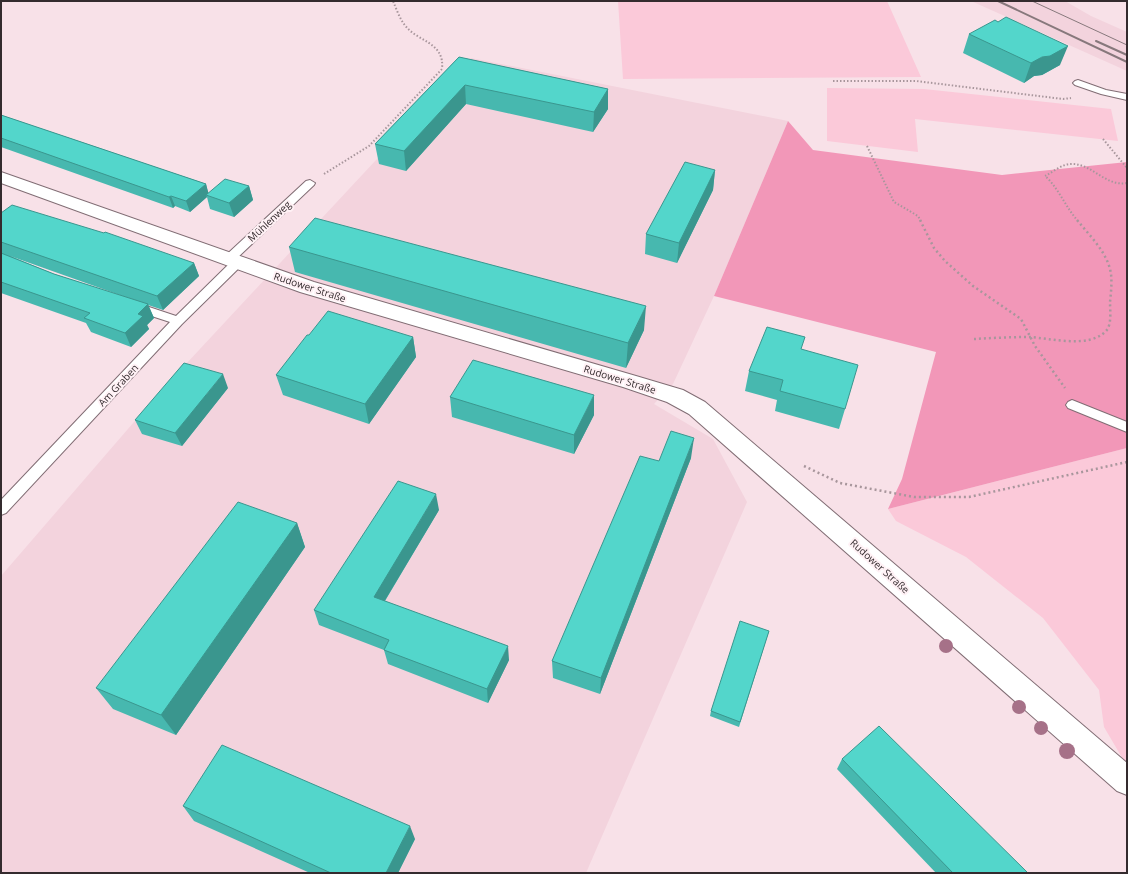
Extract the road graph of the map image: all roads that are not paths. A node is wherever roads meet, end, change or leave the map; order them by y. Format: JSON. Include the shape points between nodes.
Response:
{"nodes":[{"id":1,"x":1078,"y":83,"type":"dead end"},
{"id":2,"x":1127,"y":97,"type":"edge"},
{"id":3,"x":1,"y":177,"type":"edge"},
{"id":4,"x":310,"y":183,"type":"road end"},
{"id":5,"x":233,"y":261,"type":"junction"},
{"id":6,"x":126,"y":304,"type":"edge"},
{"id":7,"x":178,"y":321,"type":"junction"},
{"id":8,"x":1072,"y":405,"type":"road end"},
{"id":9,"x":1127,"y":427,"type":"edge"},
{"id":10,"x":1,"y":509,"type":"edge"},
{"id":11,"x":1127,"y":780,"type":"edge"}],
"edges":[{"from":1,"to":2,"type":"lane"},
{"from":3,"to":5,"type":"street","name":"Rudower Straße"},
{"from":4,"to":5,"type":"lane","name":"Mühlenweg"},
{"from":5,"to":7,"type":"lane","name":"Am Graben"},
{"from":5,"to":11,"type":"street","name":"Rudower Straße","via":[[307,287],[629,381],[675,396],[697,408]]},
{"from":6,"to":7,"type":"lane"},
{"from":7,"to":10,"type":"lane","name":"Am Graben"},
{"from":8,"to":9,"type":"lane"}]}
